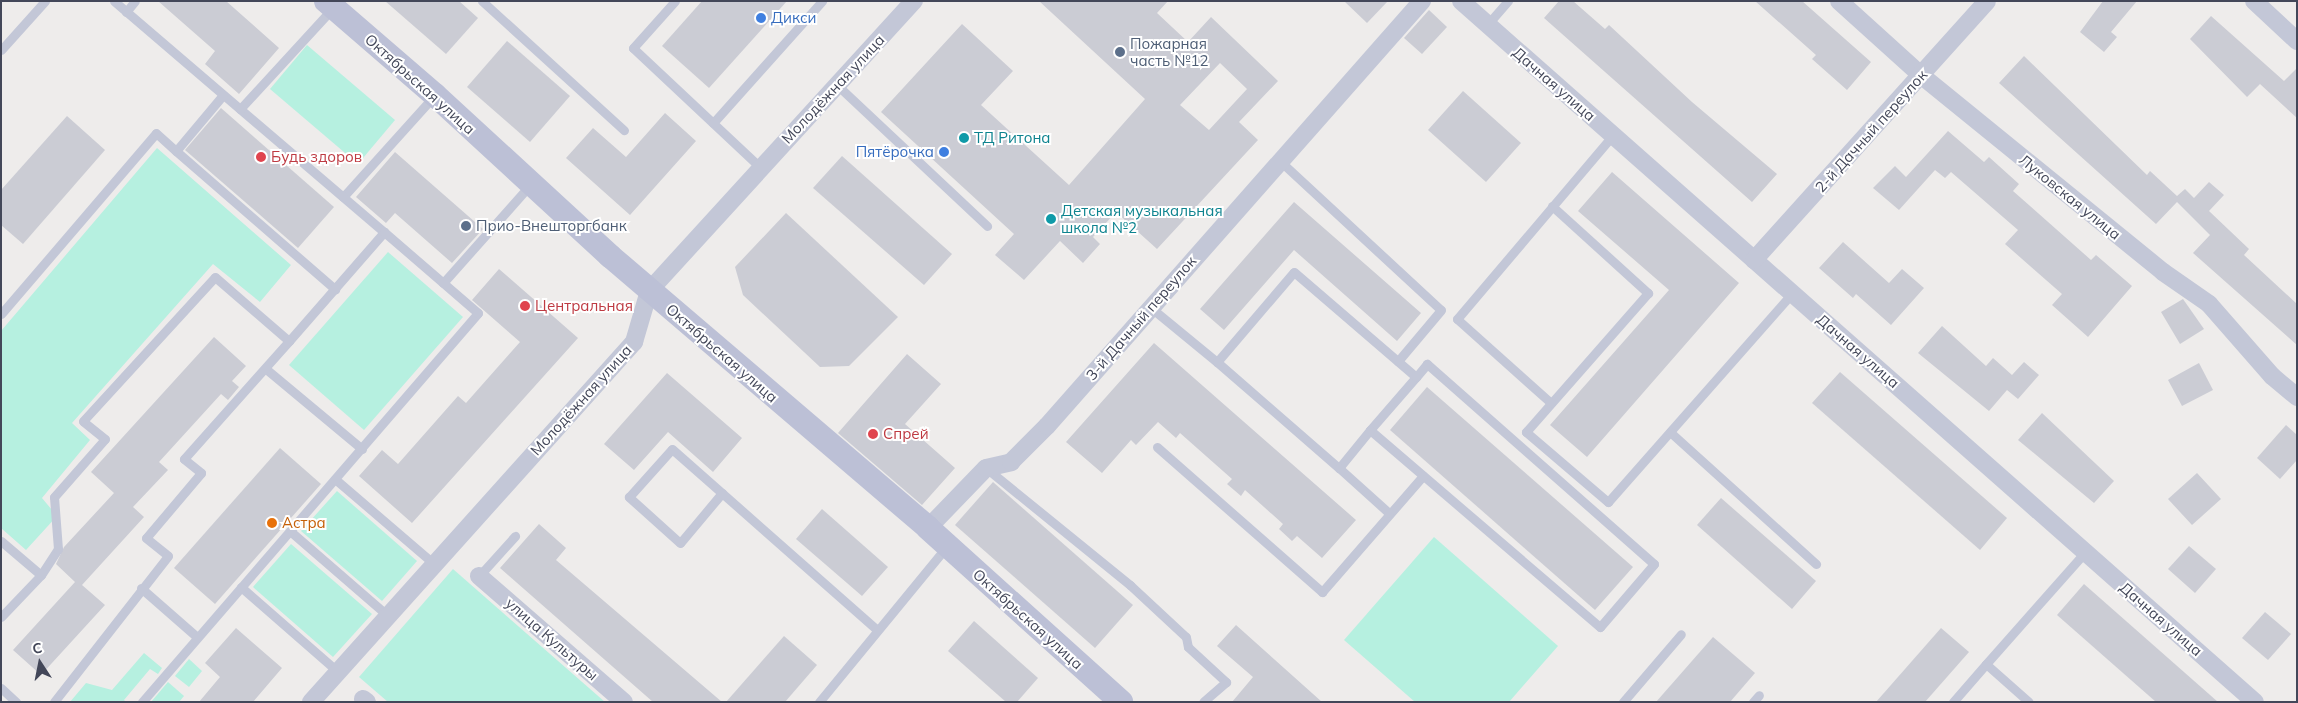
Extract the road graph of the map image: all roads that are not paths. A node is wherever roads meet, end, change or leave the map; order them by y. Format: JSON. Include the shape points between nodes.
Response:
{"nodes":[{"id":1,"x":44,"y":1,"type":"edge"},
{"id":2,"x":114,"y":1,"type":"edge"},
{"id":3,"x":135,"y":1,"type":"edge"},
{"id":4,"x":482,"y":1,"type":"edge"},
{"id":5,"x":675,"y":1,"type":"edge"},
{"id":6,"x":822,"y":1,"type":"edge"},
{"id":7,"x":1422,"y":1,"type":"edge"},
{"id":8,"x":1460,"y":1,"type":"edge"},
{"id":9,"x":1508,"y":1,"type":"edge"},
{"id":10,"x":1838,"y":1,"type":"edge"},
{"id":11,"x":1987,"y":1,"type":"edge"},
{"id":12,"x":2254,"y":1,"type":"edge"},
{"id":13,"x":909,"y":3,"type":"edge"},
{"id":14,"x":329,"y":4,"type":"edge"},
{"id":15,"x":126,"y":12,"type":"junction"},
{"id":16,"x":1487,"y":25,"type":"junction"},
{"id":17,"x":2297,"y":41,"type":"edge"},
{"id":18,"x":1,"y":50,"type":"edge"},
{"id":19,"x":1922,"y":76,"type":"junction"},
{"id":20,"x":837,"y":85,"type":"junction"},
{"id":21,"x":223,"y":95,"type":"junction"},
{"id":22,"x":435,"y":95,"type":"junction"},
{"id":23,"x":240,"y":109,"type":"junction"},
{"id":24,"x":713,"y":123,"type":"junction"},
{"id":25,"x":624,"y":130,"type":"dead end"},
{"id":26,"x":1612,"y":135,"type":"junction"},
{"id":27,"x":176,"y":151,"type":"junction"},
{"id":28,"x":1280,"y":160,"type":"junction"},
{"id":29,"x":761,"y":168,"type":"junction"},
{"id":30,"x":530,"y":185,"type":"junction"},
{"id":31,"x":343,"y":197,"type":"junction"},
{"id":32,"x":1552,"y":206,"type":"junction"},
{"id":33,"x":987,"y":226,"type":"dead end"},
{"id":34,"x":384,"y":232,"type":"junction"},
{"id":35,"x":1754,"y":260,"type":"junction"},
{"id":36,"x":444,"y":283,"type":"junction"},
{"id":37,"x":335,"y":289,"type":"junction"},
{"id":38,"x":649,"y":290,"type":"junction"},
{"id":39,"x":1792,"y":293,"type":"junction"},
{"id":40,"x":1150,"y":307,"type":"junction"},
{"id":41,"x":1,"y":314,"type":"edge"},
{"id":42,"x":289,"y":341,"type":"junction"},
{"id":43,"x":1398,"y":361,"type":"junction"},
{"id":44,"x":1217,"y":362,"type":"junction"},
{"id":45,"x":266,"y":369,"type":"junction"},
{"id":46,"x":1416,"y":377,"type":"junction"},
{"id":47,"x":2297,"y":398,"type":"edge"},
{"id":48,"x":1551,"y":403,"type":"junction"},
{"id":49,"x":1370,"y":430,"type":"junction"},
{"id":50,"x":1670,"y":432,"type":"junction"},
{"id":51,"x":1158,"y":447,"type":"dead end"},
{"id":52,"x":362,"y":449,"type":"junction"},
{"id":53,"x":986,"y":468,"type":"junction"},
{"id":54,"x":1339,"y":468,"type":"junction"},
{"id":55,"x":1423,"y":476,"type":"junction"},
{"id":56,"x":335,"y":479,"type":"junction"},
{"id":57,"x":722,"y":493,"type":"junction"},
{"id":58,"x":1389,"y":514,"type":"junction"},
{"id":59,"x":928,"y":528,"type":"junction"},
{"id":60,"x":290,"y":531,"type":"junction"},
{"id":61,"x":515,"y":536,"type":"dead end"},
{"id":62,"x":1,"y":541,"type":"edge"},
{"id":63,"x":947,"y":546,"type":"junction"},
{"id":64,"x":2085,"y":552,"type":"junction"},
{"id":65,"x":434,"y":564,"type":"junction"},
{"id":66,"x":1816,"y":564,"type":"dead end"},
{"id":67,"x":40,"y":575,"type":"junction"},
{"id":68,"x":479,"y":576,"type":"joint"},
{"id":69,"x":141,"y":588,"type":"junction"},
{"id":70,"x":241,"y":588,"type":"junction"},
{"id":71,"x":388,"y":616,"type":"junction"},
{"id":72,"x":1,"y":617,"type":"edge"},
{"id":73,"x":877,"y":630,"type":"junction"},
{"id":74,"x":1681,"y":634,"type":"dead end"},
{"id":75,"x":197,"y":637,"type":"junction"},
{"id":76,"x":1986,"y":664,"type":"junction"},
{"id":77,"x":338,"y":672,"type":"junction"},
{"id":78,"x":1,"y":688,"type":"edge"},
{"id":79,"x":16,"y":702,"type":"edge"},
{"id":80,"x":54,"y":702,"type":"edge"},
{"id":81,"x":142,"y":702,"type":"edge"},
{"id":82,"x":311,"y":702,"type":"edge"},
{"id":83,"x":624,"y":702,"type":"edge"},
{"id":84,"x":818,"y":702,"type":"edge"},
{"id":85,"x":1121,"y":702,"type":"edge"},
{"id":86,"x":1203,"y":702,"type":"edge"},
{"id":87,"x":1623,"y":702,"type":"edge"},
{"id":88,"x":1953,"y":702,"type":"edge"},
{"id":89,"x":2030,"y":702,"type":"edge"},
{"id":90,"x":2255,"y":702,"type":"edge"}],
"edges":[{"from":1,"to":18,"type":"lane"},
{"from":2,"to":15,"type":"lane"},
{"from":3,"to":15,"type":"lane"},
{"from":4,"to":25,"type":"lane"},
{"from":5,"to":24,"type":"lane","via":[[633,48]]},
{"from":6,"to":24,"type":"lane"},
{"from":7,"to":28,"type":"street","name":"3-й Дачный переулок"},
{"from":8,"to":16,"type":"street","name":"Дачная улица"},
{"from":9,"to":16,"type":"lane"},
{"from":10,"to":19,"type":"street","name":"Луковская улица"},
{"from":11,"to":19,"type":"street","name":"2-й Дачный переулок"},
{"from":12,"to":17,"type":"street"},
{"from":13,"to":20,"type":"street","name":"Молодёжная улица"},
{"from":14,"to":22,"type":"main road","name":"Октябрьская улица"},
{"from":14,"to":23,"type":"lane"},
{"from":15,"to":21,"type":"lane"},
{"from":16,"to":26,"type":"street","name":"Дачная улица"},
{"from":19,"to":35,"type":"street","name":"2-й Дачный переулок"},
{"from":19,"to":47,"type":"street","name":"Луковская улица","via":[[2163,272],[2209,304],[2272,376]]},
{"from":20,"to":29,"type":"street","name":"Молодёжная улица"},
{"from":20,"to":33,"type":"lane"},
{"from":21,"to":23,"type":"lane"},
{"from":21,"to":27,"type":"lane"},
{"from":22,"to":30,"type":"main road","name":"Октябрьская улица"},
{"from":22,"to":31,"type":"lane"},
{"from":23,"to":31,"type":"lane"},
{"from":24,"to":29,"type":"lane"},
{"from":26,"to":32,"type":"lane"},
{"from":26,"to":35,"type":"street","name":"Дачная улица"},
{"from":27,"to":37,"type":"lane"},
{"from":27,"to":41,"type":"lane","via":[[156,133]]},
{"from":28,"to":40,"type":"street","name":"3-й Дачный переулок"},
{"from":28,"to":43,"type":"lane","via":[[1441,310]]},
{"from":29,"to":38,"type":"street","name":"Молодёжная улица"},
{"from":30,"to":36,"type":"lane"},
{"from":30,"to":38,"type":"main road","name":"Октябрьская улица"},
{"from":31,"to":34,"type":"lane"},
{"from":32,"to":48,"type":"lane","via":[[1457,319]]},
{"from":32,"to":48,"type":"lane","via":[[1648,292]]},
{"from":34,"to":36,"type":"lane"},
{"from":34,"to":37,"type":"lane"},
{"from":35,"to":39,"type":"street","name":"Дачная улица"},
{"from":36,"to":52,"type":"lane","via":[[478,313]]},
{"from":37,"to":42,"type":"lane"},
{"from":38,"to":59,"type":"main road","name":"Октябрьская улица"},
{"from":38,"to":65,"type":"street","name":"Молодёжная улица","via":[[634,342]]},
{"from":39,"to":50,"type":"lane"},
{"from":39,"to":64,"type":"street","name":"Дачная улица"},
{"from":40,"to":44,"type":"lane"},
{"from":40,"to":53,"type":"street","name":"3-й Дачный переулок","via":[[1011,462]]},
{"from":42,"to":45,"type":"lane"},
{"from":42,"to":67,"type":"lane","via":[[216,277],[83,421],[105,439],[54,497],[58,549]]},
{"from":43,"to":44,"type":"lane","via":[[1294,272]]},
{"from":43,"to":46,"type":"lane"},
{"from":44,"to":54,"type":"lane"},
{"from":45,"to":52,"type":"lane"},
{"from":45,"to":69,"type":"lane","via":[[184,459],[201,473],[146,538],[168,556]]},
{"from":46,"to":49,"type":"lane"},
{"from":46,"to":55,"type":"lane","via":[[1427,364],[1654,564],[1600,627]]},
{"from":48,"to":50,"type":"lane","via":[[1526,432],[1608,502]]},
{"from":49,"to":54,"type":"lane"},
{"from":49,"to":55,"type":"lane"},
{"from":50,"to":66,"type":"lane"},
{"from":51,"to":58,"type":"lane","via":[[1322,592]]},
{"from":52,"to":56,"type":"lane"},
{"from":53,"to":59,"type":"street"},
{"from":53,"to":86,"type":"lane","via":[[1130,585],[1186,637],[1188,646],[1226,682]]},
{"from":54,"to":58,"type":"lane"},
{"from":55,"to":58,"type":"lane"},
{"from":56,"to":60,"type":"lane"},
{"from":56,"to":65,"type":"lane"},
{"from":57,"to":57,"type":"lane","via":[[672,449],[629,497],[680,543]]},
{"from":57,"to":73,"type":"lane"},
{"from":59,"to":63,"type":"main road","name":"Октябрьская улица"},
{"from":60,"to":70,"type":"lane"},
{"from":60,"to":71,"type":"lane"},
{"from":61,"to":68,"type":"lane"},
{"from":62,"to":67,"type":"lane"},
{"from":63,"to":73,"type":"lane"},
{"from":63,"to":85,"type":"main road","name":"Октябрьская улица"},
{"from":64,"to":76,"type":"lane"},
{"from":64,"to":90,"type":"street","name":"Дачная улица"},
{"from":65,"to":71,"type":"street","name":"Молодёжная улица"},
{"from":67,"to":72,"type":"lane"},
{"from":68,"to":83,"type":"street","name":"улица Культуры"},
{"from":69,"to":75,"type":"lane"},
{"from":69,"to":80,"type":"lane"},
{"from":70,"to":75,"type":"lane"},
{"from":70,"to":77,"type":"lane"},
{"from":71,"to":77,"type":"street","name":"Молодёжная улица"},
{"from":73,"to":84,"type":"lane"},
{"from":74,"to":87,"type":"lane"},
{"from":75,"to":81,"type":"lane"},
{"from":76,"to":88,"type":"lane"},
{"from":76,"to":89,"type":"lane"},
{"from":77,"to":82,"type":"street","name":"Молодёжная улица"},
{"from":78,"to":79,"type":"lane"}]}
